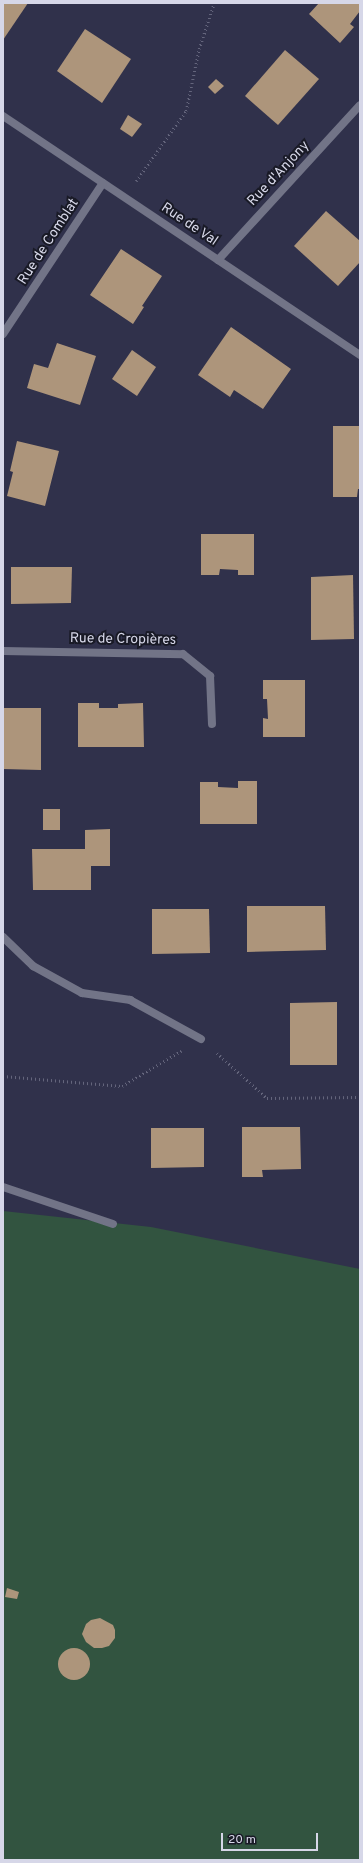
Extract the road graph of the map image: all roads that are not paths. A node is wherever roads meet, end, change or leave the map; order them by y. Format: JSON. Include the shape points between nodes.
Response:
{"nodes":[{"id":1,"x":360,"y":105,"type":"edge"},
{"id":2,"x":3,"y":116,"type":"edge"},
{"id":3,"x":103,"y":183,"type":"junction"},
{"id":4,"x":218,"y":260,"type":"junction"},
{"id":5,"x":3,"y":334,"type":"edge"},
{"id":6,"x":360,"y":355,"type":"edge"},
{"id":7,"x":3,"y":651,"type":"edge"},
{"id":8,"x":212,"y":724,"type":"dead end"},
{"id":9,"x":3,"y":937,"type":"edge"},
{"id":10,"x":201,"y":1039,"type":"road end"},
{"id":11,"x":3,"y":1187,"type":"edge"},
{"id":12,"x":113,"y":1224,"type":"dead end"}],
"edges":[{"from":1,"to":4,"type":"street","name":"Rue d'Anjony"},
{"from":2,"to":3,"type":"street","name":"Rue de Val"},
{"from":3,"to":4,"type":"street","name":"Rue de Val"},
{"from":3,"to":5,"type":"street","name":"Rue de Comblat"},
{"from":4,"to":6,"type":"street","name":"Rue de Val"},
{"from":7,"to":8,"type":"street","name":"Rue de Cropières","via":[[183,654],[210,676]]},
{"from":9,"to":10,"type":"street","via":[[33,966],[82,993],[130,1000]]},
{"from":11,"to":12,"type":"street"}]}
